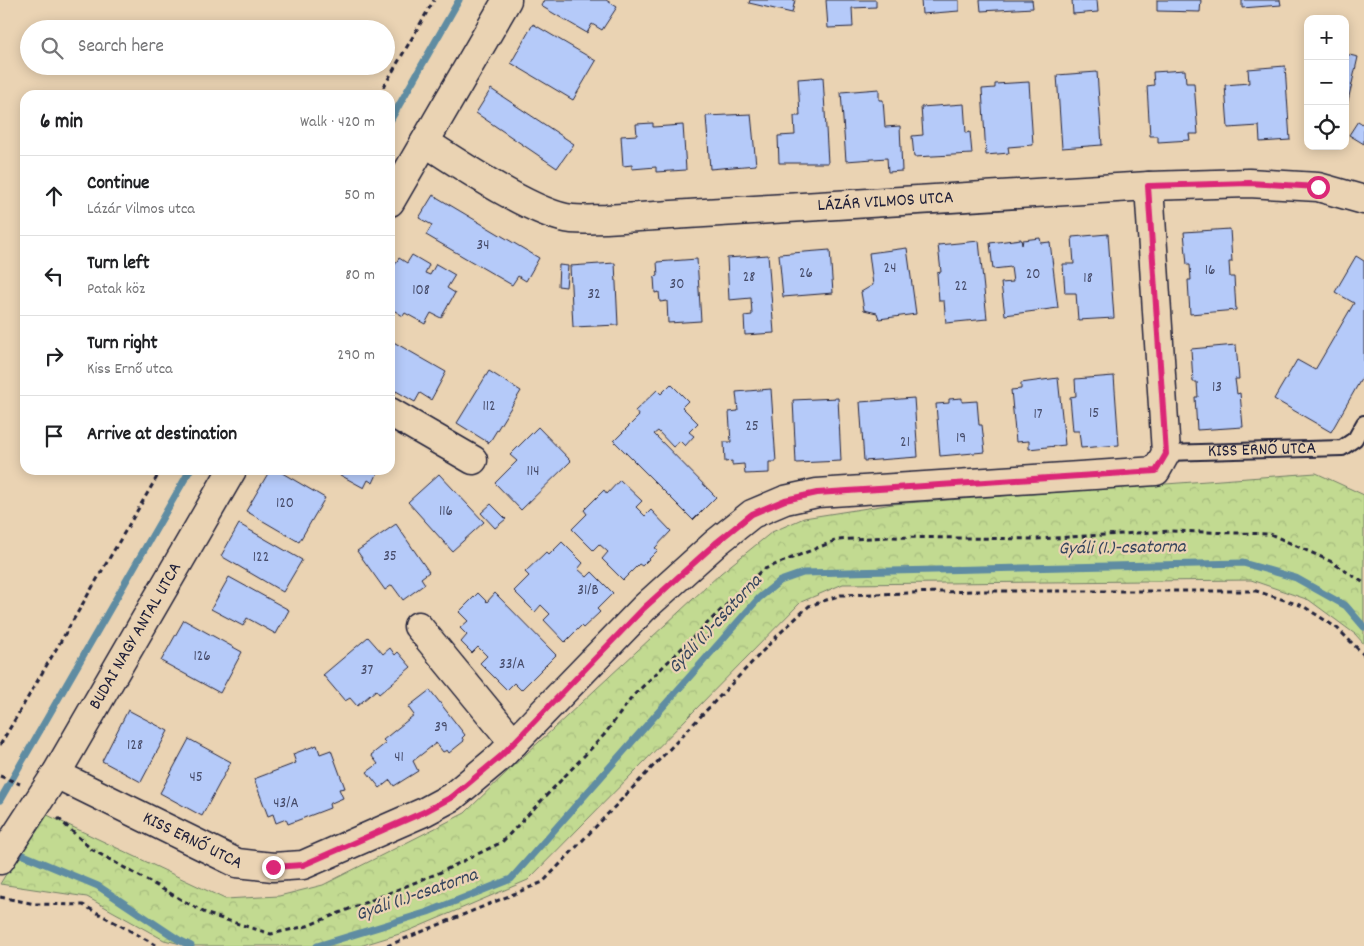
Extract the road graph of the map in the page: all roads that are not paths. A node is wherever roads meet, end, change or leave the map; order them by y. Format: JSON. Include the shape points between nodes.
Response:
{"nodes":[{"id":1,"x":507,"y":0,"type":"edge"},
{"id":2,"x":425,"y":142,"type":"junction"},
{"id":3,"x":1148,"y":186,"type":"junction"},
{"id":4,"x":395,"y":193,"type":"edge"},
{"id":5,"x":1364,"y":200,"type":"edge"},
{"id":6,"x":395,"y":415,"type":"edge"},
{"id":7,"x":1364,"y":423,"type":"edge"},
{"id":8,"x":473,"y":460,"type":"dead end"},
{"id":9,"x":1161,"y":462,"type":"junction"},
{"id":10,"x":229,"y":475,"type":"edge"},
{"id":11,"x":418,"y":626,"type":"dead end"},
{"id":12,"x":514,"y":743,"type":"junction"},
{"id":13,"x":56,"y":774,"type":"junction"},
{"id":14,"x":0,"y":860,"type":"edge"}],
"edges":[{"from":1,"to":2,"type":"street"},
{"from":2,"to":3,"type":"street","name":"LÁZÁR VILMOS UTCA","via":[[524,201],[570,219],[606,220]]},
{"from":2,"to":4,"type":"street"},
{"from":3,"to":5,"type":"street","name":"LÁZÁR VILMOS UTCA","via":[[1249,183],[1318,187]]},
{"from":3,"to":9,"type":"street"},
{"from":6,"to":8,"type":"street"},
{"from":7,"to":9,"type":"lane","name":"KISS ERNŐ UTCA","via":[[1355,439],[1342,448]]},
{"from":9,"to":12,"type":"street","name":"KISS ERNŐ UTCA","via":[[817,493],[785,500],[752,514],[644,608]]},
{"from":10,"to":13,"type":"street","name":"BUDAI NAGY ANTAL UTCA"},
{"from":11,"to":12,"type":"street"},
{"from":12,"to":13,"type":"street","name":"KISS ERNŐ UTCA","via":[[452,797],[303,865],[273,867],[237,863]]},
{"from":13,"to":14,"type":"street","name":"BUDAI NAGY ANTAL UTCA","via":[[30,792],[18,830]]}]}
